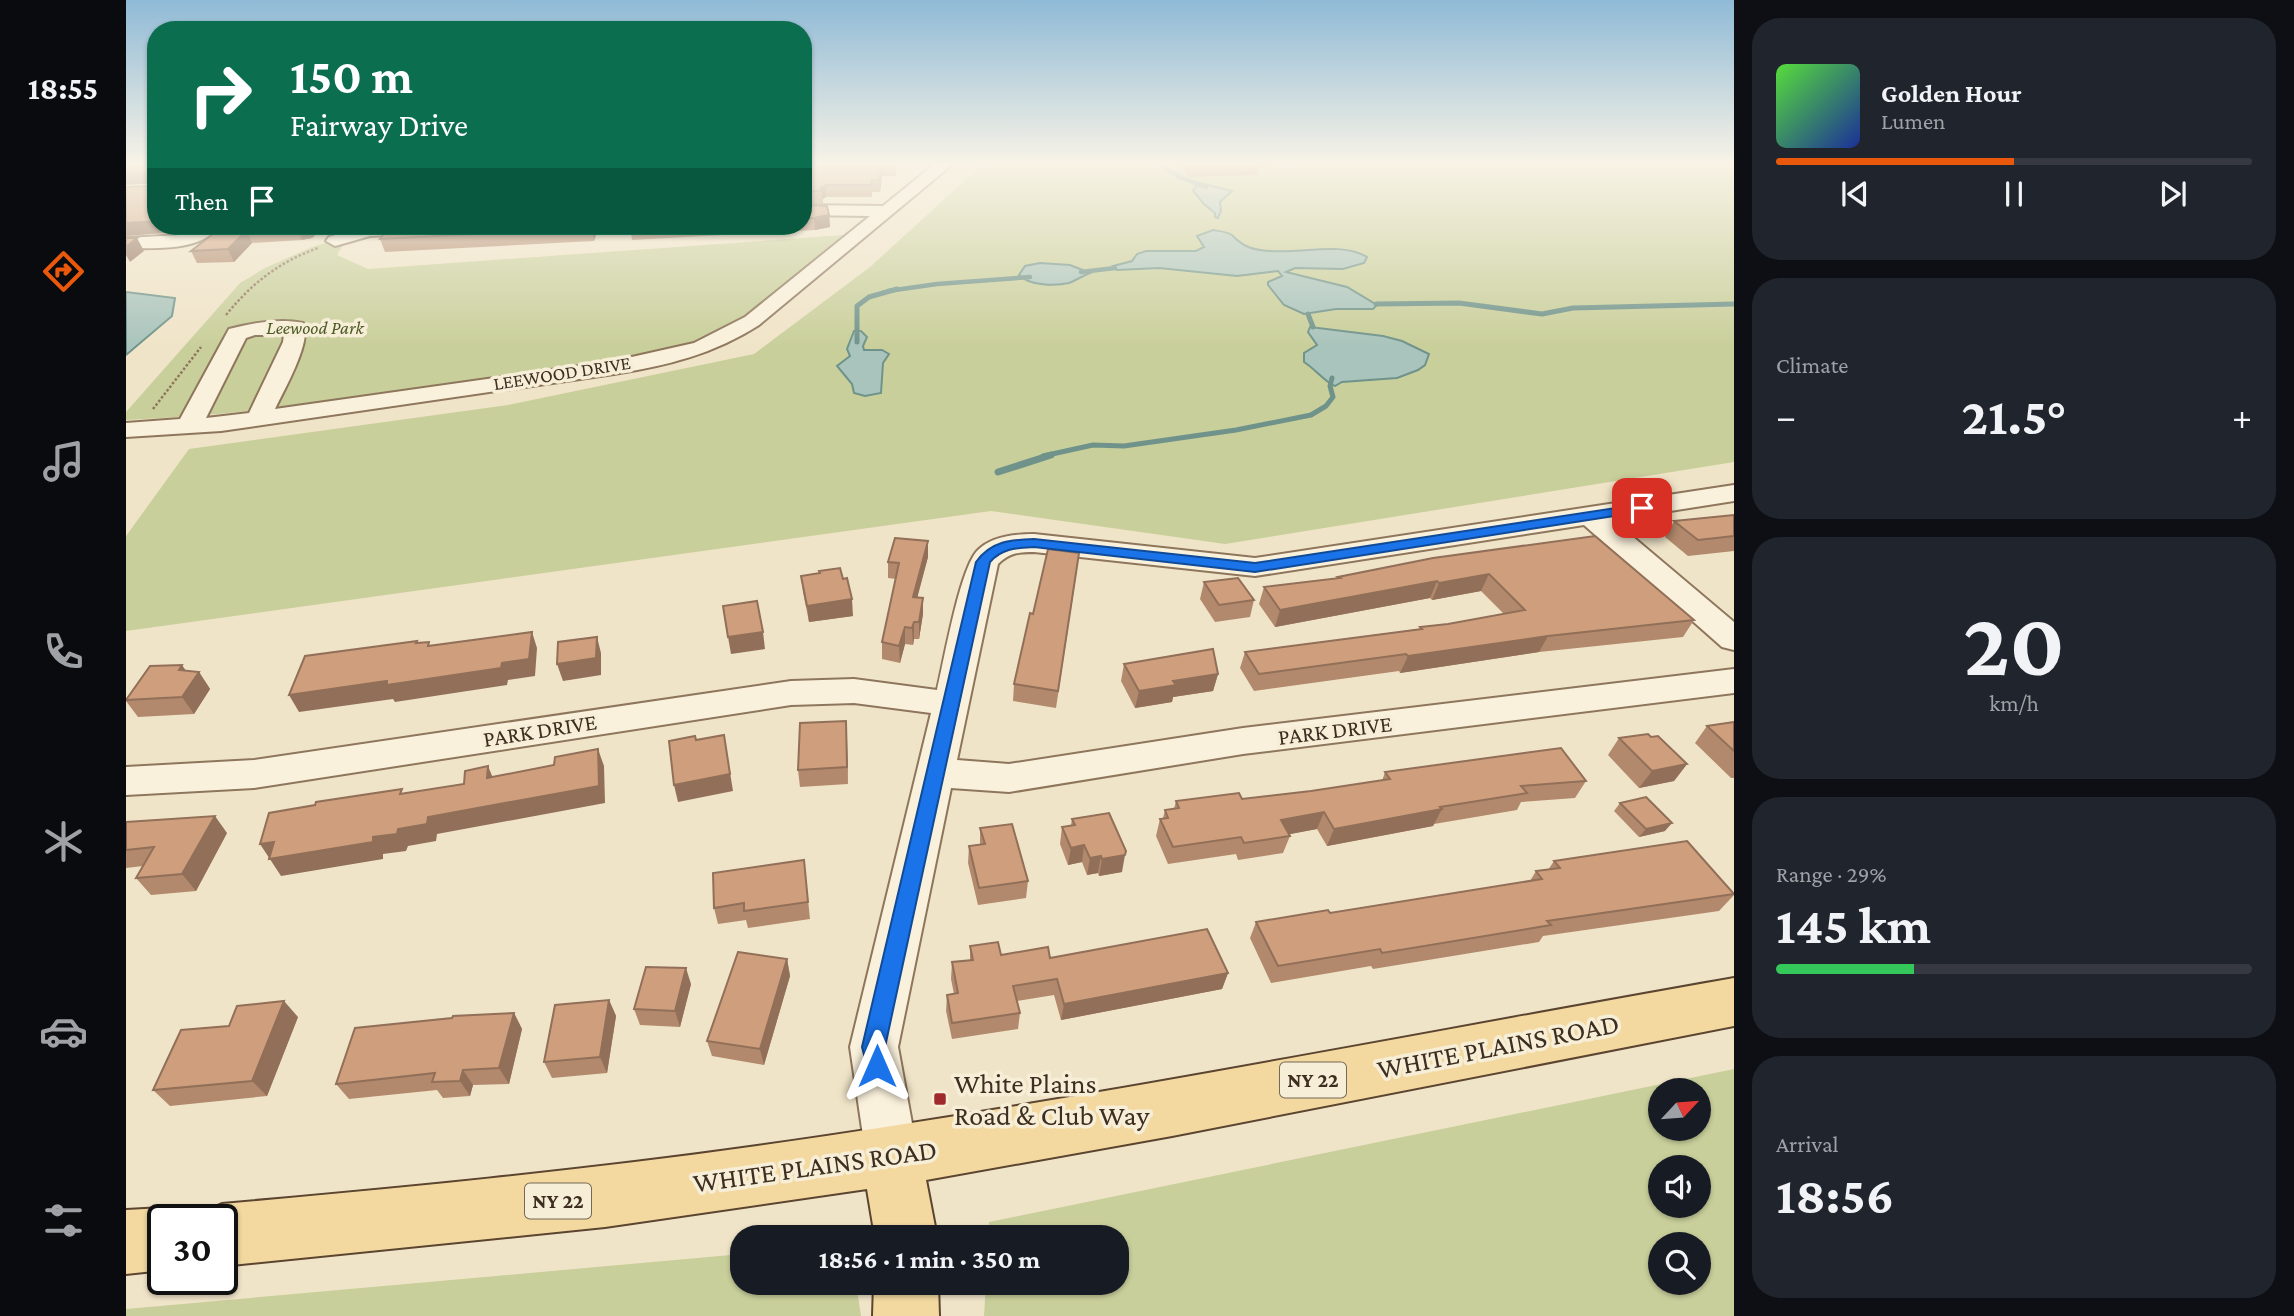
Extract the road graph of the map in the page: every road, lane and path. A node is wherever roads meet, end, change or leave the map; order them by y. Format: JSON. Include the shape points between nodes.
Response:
{"nodes":[{"id":1,"x":870,"y":224,"type":"edge"},
{"id":2,"x":201,"y":235,"type":"edge"},
{"id":3,"x":353,"y":235,"type":"edge"},
{"id":4,"x":335,"y":241,"type":"dead end"},
{"id":5,"x":126,"y":243,"type":"edge"},
{"id":6,"x":257,"y":419,"type":"junction"},
{"id":7,"x":189,"y":426,"type":"junction"},
{"id":8,"x":130,"y":436,"type":"edge"},
{"id":9,"x":1734,"y":493,"type":"edge"},
{"id":10,"x":1592,"y":517,"type":"junction"},
{"id":11,"x":1734,"y":639,"type":"edge"},
{"id":12,"x":1734,"y":681,"type":"edge"},
{"id":13,"x":953,"y":704,"type":"junction"},
{"id":14,"x":937,"y":773,"type":"junction"},
{"id":15,"x":126,"y":780,"type":"edge"},
{"id":16,"x":1734,"y":1002,"type":"edge"},
{"id":17,"x":892,"y":1156,"type":"junction"},
{"id":18,"x":904,"y":1225,"type":"edge"},
{"id":19,"x":238,"y":1232,"type":"edge"},
{"id":20,"x":147,"y":1240,"type":"edge"},
{"id":21,"x":126,"y":1242,"type":"edge"},
{"id":22,"x":906,"y":1295,"type":"edge"},
{"id":23,"x":906,"y":1316,"type":"edge"}],
"edges":[{"from":1,"to":6,"type":"street","name":"LEEWOOD DRIVE","via":[[746,326],[704,347],[640,362]]},
{"from":2,"to":5,"type":"street"},
{"from":3,"to":4,"type":"street"},
{"from":6,"to":7,"type":"street","name":"LEEWOOD DRIVE"},
{"from":6,"to":7,"type":"street","via":[[293,342],[295,328],[237,334]]},
{"from":7,"to":8,"type":"street","name":"LEEWOOD DRIVE"},
{"from":9,"to":10,"type":"street"},
{"from":10,"to":11,"type":"street"},
{"from":10,"to":13,"type":"street","via":[[1255,567],[1007,544],[983,562]]},
{"from":12,"to":14,"type":"street","name":"PARK DRIVE","via":[[1243,741],[1009,778]]},
{"from":13,"to":14,"type":"street"},
{"from":13,"to":15,"type":"street","name":"PARK DRIVE","via":[[853,691],[791,693],[254,774]]},
{"from":14,"to":17,"type":"street","via":[[874,1047]]},
{"from":16,"to":17,"type":"main road","name":"WHITE PLAINS ROAD","number":"NY 22"},
{"from":17,"to":18,"type":"main road"},
{"from":17,"to":19,"type":"main road","name":"WHITE PLAINS ROAD","number":"NY 22","via":[[520,1206]]},
{"from":20,"to":21,"type":"main road"},
{"from":22,"to":23,"type":"main road"}]}
